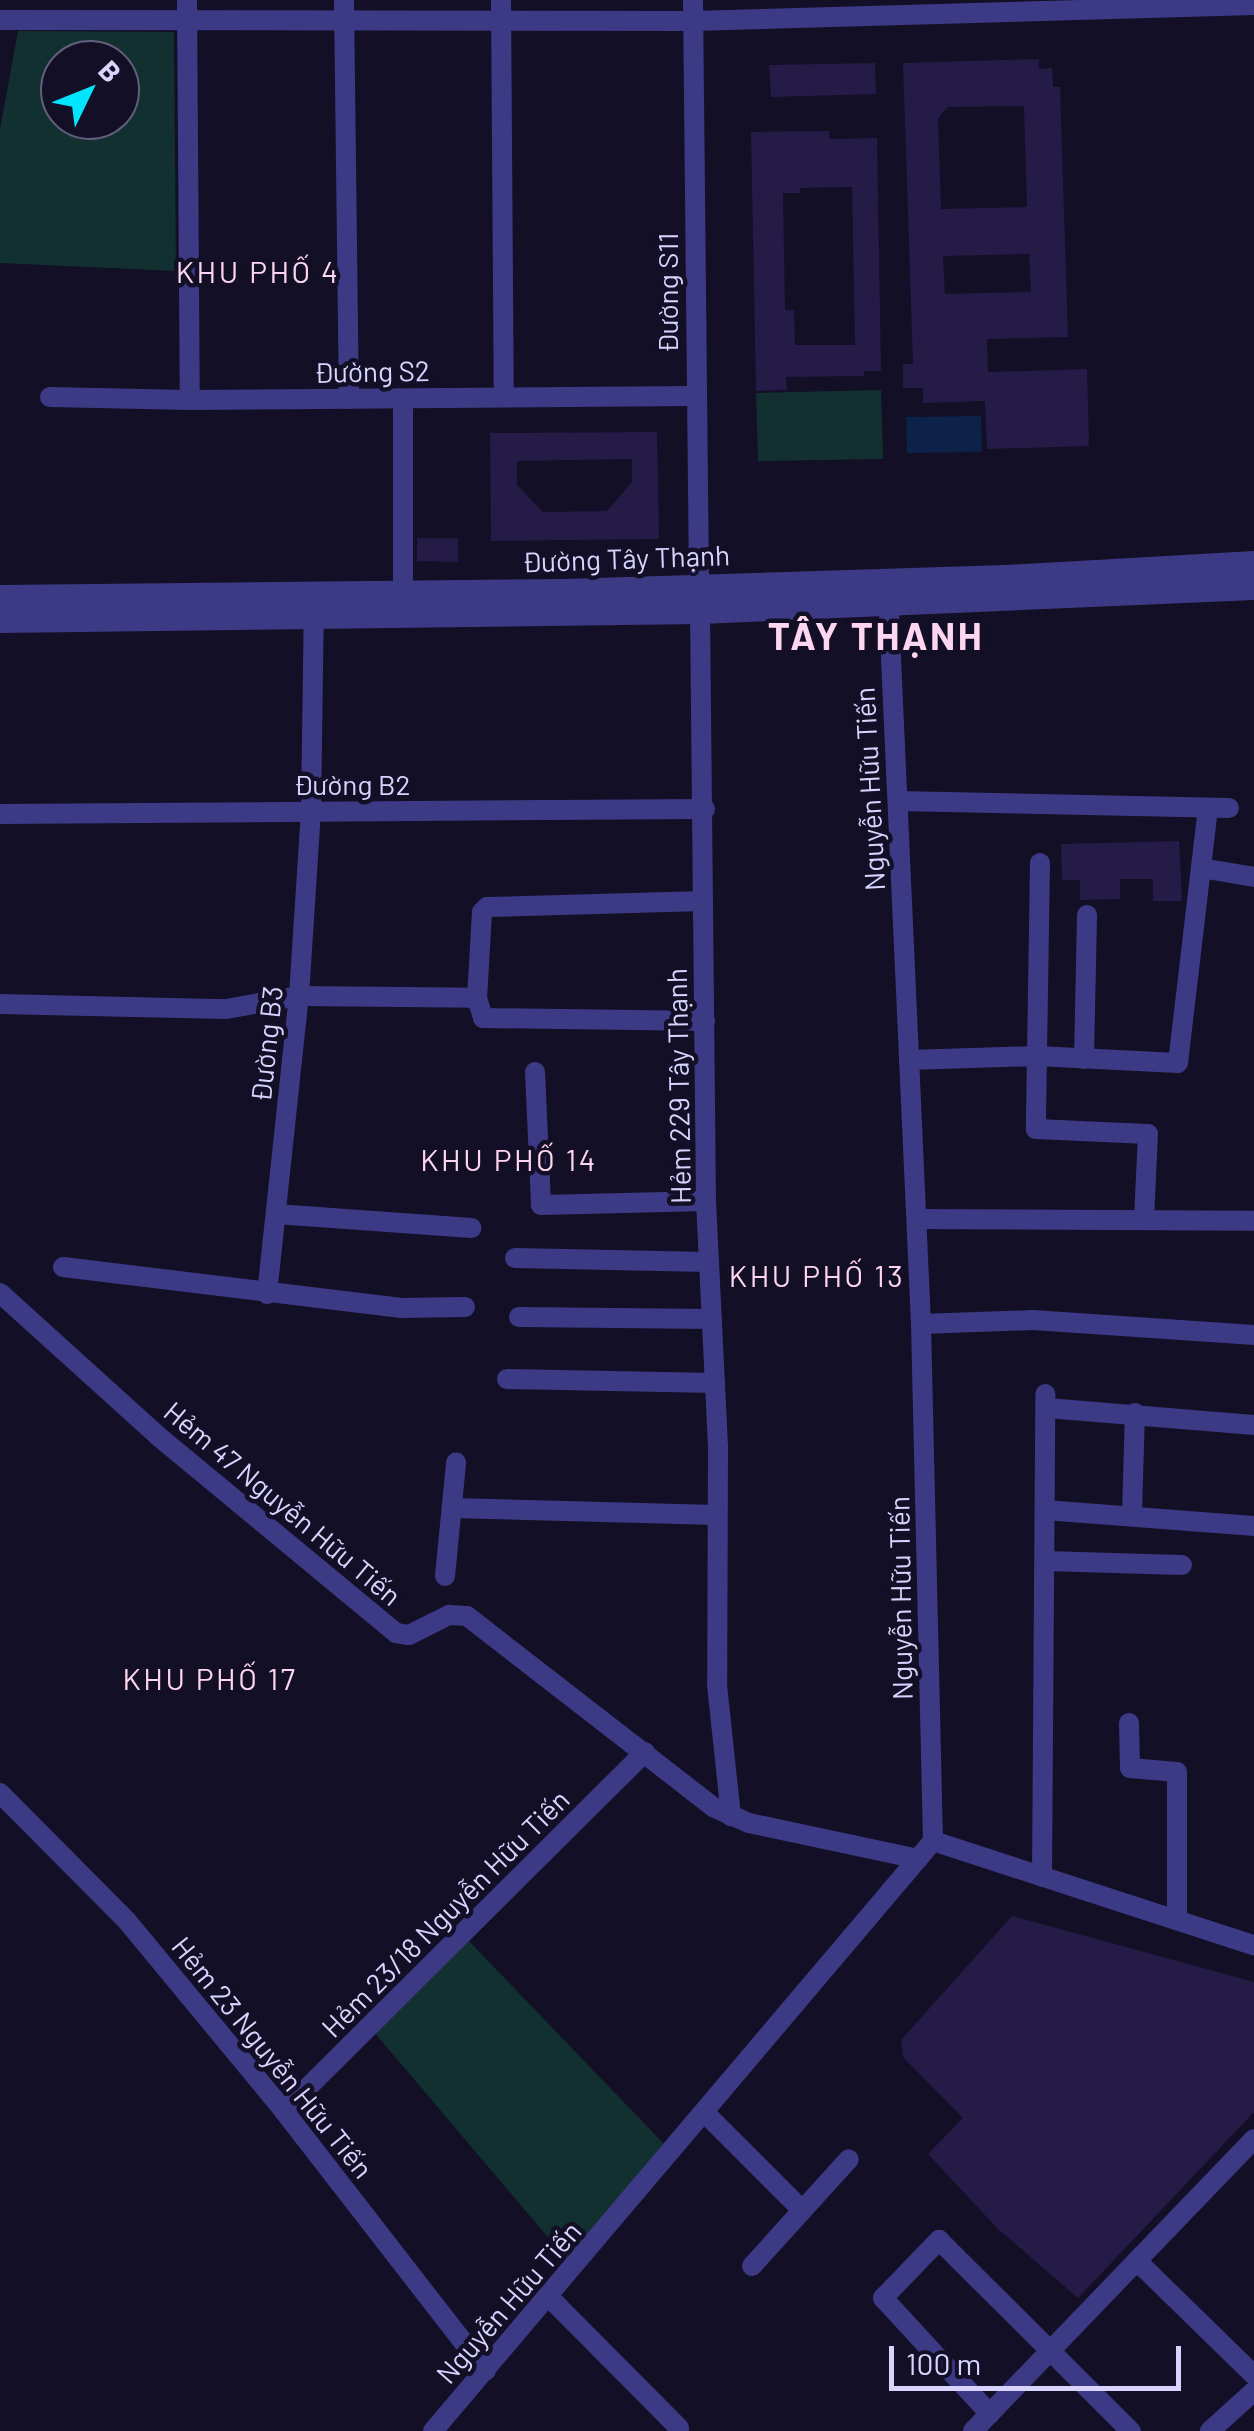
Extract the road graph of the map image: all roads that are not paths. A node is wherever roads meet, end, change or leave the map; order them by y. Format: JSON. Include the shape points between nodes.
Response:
{"nodes":[{"id":1,"x":187,"y":0,"type":"edge"},
{"id":2,"x":1254,"y":5,"type":"edge"},
{"id":3,"x":344,"y":10,"type":"edge"},
{"id":4,"x":693,"y":10,"type":"edge"},
{"id":5,"x":501,"y":11,"type":"edge"},
{"id":6,"x":2,"y":19,"type":"edge"},
{"id":7,"x":187,"y":23,"type":"junction"},
{"id":8,"x":694,"y":396,"type":"junction"},
{"id":9,"x":50,"y":397,"type":"dead end"},
{"id":10,"x":504,"y":397,"type":"junction"},
{"id":11,"x":349,"y":399,"type":"junction"},
{"id":12,"x":403,"y":399,"type":"junction"},
{"id":13,"x":190,"y":400,"type":"junction"},
{"id":14,"x":1254,"y":564,"type":"edge"},
{"id":15,"x":1254,"y":587,"type":"edge"},
{"id":16,"x":404,"y":592,"type":"junction"},
{"id":17,"x":888,"y":594,"type":"junction"},
{"id":18,"x":0,"y":597,"type":"edge"},
{"id":19,"x":700,"y":598,"type":"junction"},
{"id":20,"x":314,"y":604,"type":"junction"},
{"id":21,"x":0,"y":620,"type":"edge"},
{"id":22,"x":898,"y":801,"type":"junction"},
{"id":23,"x":705,"y":809,"type":"junction"},
{"id":24,"x":310,"y":812,"type":"junction"},
{"id":25,"x":0,"y":814,"type":"edge"},
{"id":26,"x":1040,"y":863,"type":"dead end"},
{"id":27,"x":1201,"y":868,"type":"junction"},
{"id":28,"x":1254,"y":877,"type":"edge"},
{"id":29,"x":703,"y":901,"type":"junction"},
{"id":30,"x":1087,"y":915,"type":"dead end"},
{"id":31,"x":299,"y":996,"type":"junction"},
{"id":32,"x":477,"y":998,"type":"junction"},
{"id":33,"x":0,"y":1004,"type":"edge"},
{"id":34,"x":705,"y":1021,"type":"junction"},
{"id":35,"x":1038,"y":1056,"type":"junction"},
{"id":36,"x":1084,"y":1058,"type":"junction"},
{"id":37,"x":908,"y":1060,"type":"junction"},
{"id":38,"x":535,"y":1072,"type":"dead end"},
{"id":39,"x":706,"y":1201,"type":"junction"},
{"id":40,"x":276,"y":1214,"type":"junction"},
{"id":41,"x":916,"y":1219,"type":"junction"},
{"id":42,"x":1144,"y":1219,"type":"junction"},
{"id":43,"x":1254,"y":1221,"type":"edge"},
{"id":44,"x":471,"y":1228,"type":"dead end"},
{"id":45,"x":515,"y":1258,"type":"dead end"},
{"id":46,"x":709,"y":1262,"type":"junction"},
{"id":47,"x":63,"y":1267,"type":"dead end"},
{"id":48,"x":0,"y":1293,"type":"edge"},
{"id":49,"x":267,"y":1294,"type":"junction"},
{"id":50,"x":466,"y":1308,"type":"dead end"},
{"id":51,"x":519,"y":1317,"type":"dead end"},
{"id":52,"x":712,"y":1319,"type":"junction"},
{"id":53,"x":921,"y":1324,"type":"junction"},
{"id":54,"x":1254,"y":1335,"type":"edge"},
{"id":55,"x":507,"y":1379,"type":"dead end"},
{"id":56,"x":715,"y":1384,"type":"junction"},
{"id":57,"x":1135,"y":1413,"type":"junction"},
{"id":58,"x":1254,"y":1425,"type":"edge"},
{"id":59,"x":456,"y":1463,"type":"dead end"},
{"id":60,"x":452,"y":1508,"type":"junction"},
{"id":61,"x":1045,"y":1510,"type":"junction"},
{"id":62,"x":1132,"y":1514,"type":"junction"},
{"id":63,"x":717,"y":1515,"type":"junction"},
{"id":64,"x":1254,"y":1526,"type":"edge"},
{"id":65,"x":1044,"y":1561,"type":"junction"},
{"id":66,"x":1182,"y":1565,"type":"dead end"},
{"id":67,"x":445,"y":1576,"type":"dead end"},
{"id":68,"x":1129,"y":1723,"type":"dead end"},
{"id":69,"x":645,"y":1752,"type":"junction"},
{"id":70,"x":0,"y":1793,"type":"edge"},
{"id":71,"x":731,"y":1816,"type":"junction"},
{"id":72,"x":933,"y":1841,"type":"junction"},
{"id":73,"x":918,"y":1859,"type":"junction"},
{"id":74,"x":1042,"y":1877,"type":"junction"},
{"id":75,"x":1177,"y":1920,"type":"junction"},
{"id":76,"x":1254,"y":1944,"type":"edge"},
{"id":77,"x":284,"y":2111,"type":"junction"},
{"id":78,"x":706,"y":2114,"type":"junction"},
{"id":79,"x":1254,"y":2139,"type":"edge"},
{"id":80,"x":849,"y":2159,"type":"dead end"},
{"id":81,"x":801,"y":2209,"type":"junction"},
{"id":82,"x":1137,"y":2261,"type":"junction"},
{"id":83,"x":752,"y":2266,"type":"dead end"},
{"id":84,"x":548,"y":2296,"type":"junction"},
{"id":85,"x":1052,"y":2349,"type":"junction"},
{"id":86,"x":486,"y":2371,"type":"junction"},
{"id":87,"x":1254,"y":2375,"type":"edge"},
{"id":88,"x":1254,"y":2391,"type":"edge"},
{"id":89,"x":990,"y":2414,"type":"junction"},
{"id":90,"x":678,"y":2428,"type":"dead end"},
{"id":91,"x":434,"y":2431,"type":"edge"},
{"id":92,"x":973,"y":2431,"type":"edge"},
{"id":93,"x":1131,"y":2431,"type":"edge"},
{"id":94,"x":1210,"y":2431,"type":"edge"}],
"edges":[{"from":1,"to":7,"type":"street"},
{"from":2,"to":4,"type":"street"},
{"from":3,"to":5,"type":"street"},
{"from":3,"to":7,"type":"street"},
{"from":3,"to":11,"type":"street"},
{"from":4,"to":5,"type":"street"},
{"from":4,"to":8,"type":"street","name":"Đường S11"},
{"from":5,"to":10,"type":"street"},
{"from":6,"to":7,"type":"street"},
{"from":7,"to":13,"type":"street"},
{"from":8,"to":10,"type":"street","name":"Đường S2"},
{"from":8,"to":19,"type":"street","name":"Đường S11"},
{"from":9,"to":13,"type":"street","name":"Đường S2"},
{"from":10,"to":12,"type":"street","name":"Đường S2"},
{"from":11,"to":12,"type":"street","name":"Đường S2"},
{"from":11,"to":13,"type":"street","name":"Đường S2"},
{"from":12,"to":16,"type":"street"},
{"from":14,"to":17,"type":"street","name":"Đường Tây Thạnh"},
{"from":15,"to":17,"type":"street","name":"Đường Tây Thạnh"},
{"from":16,"to":19,"type":"street","name":"Đường Tây Thạnh"},
{"from":16,"to":20,"type":"street","name":"Đường Tây Thạnh"},
{"from":17,"to":19,"type":"street","name":"Đường Tây Thạnh"},
{"from":17,"to":22,"type":"street","name":"Nguyễn Hữu Tiến"},
{"from":18,"to":20,"type":"street","name":"Đường Tây Thạnh"},
{"from":19,"to":20,"type":"street","name":"Đường Tây Thạnh"},
{"from":19,"to":23,"type":"street","name":"Hẻm 229 Tây Thạnh"},
{"from":20,"to":21,"type":"street","name":"Đường Tây Thạnh"},
{"from":20,"to":24,"type":"street","name":"Đường B3"},
{"from":22,"to":27,"type":"street","via":[[1218,808]]},
{"from":22,"to":37,"type":"street","name":"Nguyễn Hữu Tiến"},
{"from":23,"to":24,"type":"street","name":"Đường B2"},
{"from":23,"to":29,"type":"street","name":"Hẻm 229 Tây Thạnh"},
{"from":24,"to":25,"type":"street","name":"Đường B2"},
{"from":24,"to":31,"type":"street","name":"Đường B3"},
{"from":26,"to":35,"type":"street"},
{"from":27,"to":28,"type":"street"},
{"from":27,"to":36,"type":"street","via":[[1178,1063]]},
{"from":29,"to":32,"type":"street","via":[[488,907],[482,912]]},
{"from":29,"to":34,"type":"street","name":"Hẻm 229 Tây Thạnh"},
{"from":30,"to":36,"type":"street"},
{"from":31,"to":32,"type":"street"},
{"from":31,"to":33,"type":"street","via":[[226,1009]]},
{"from":31,"to":40,"type":"street","name":"Đường B3"},
{"from":32,"to":34,"type":"street","via":[[483,1018]]},
{"from":34,"to":39,"type":"street","name":"Hẻm 229 Tây Thạnh"},
{"from":35,"to":36,"type":"street"},
{"from":35,"to":37,"type":"street"},
{"from":35,"to":42,"type":"street","via":[[1036,1130],[1148,1134]]},
{"from":37,"to":41,"type":"street","name":"Nguyễn Hữu Tiến"},
{"from":38,"to":39,"type":"street","via":[[541,1204]]},
{"from":39,"to":46,"type":"street","name":"Hẻm 229 Tây Thạnh"},
{"from":40,"to":44,"type":"street"},
{"from":40,"to":49,"type":"street","name":"Đường B3"},
{"from":41,"to":42,"type":"street"},
{"from":41,"to":53,"type":"street","name":"Nguyễn Hữu Tiến"},
{"from":42,"to":43,"type":"street"},
{"from":45,"to":46,"type":"street"},
{"from":46,"to":52,"type":"street","name":"Hẻm 229 Tây Thạnh"},
{"from":47,"to":49,"type":"street"},
{"from":48,"to":69,"type":"street","name":"Hẻm 47 Nguyễn Hữu Tiến","via":[[158,1436],[396,1633],[411,1635],[441,1617],[467,1616]]},
{"from":49,"to":50,"type":"street"},
{"from":51,"to":52,"type":"street"},
{"from":52,"to":56,"type":"street","name":"Hẻm 229 Tây Thạnh"},
{"from":53,"to":54,"type":"street","via":[[1033,1320]]},
{"from":53,"to":72,"type":"street","name":"Nguyễn Hữu Tiến"},
{"from":55,"to":56,"type":"street"},
{"from":56,"to":63,"type":"street","name":"Hẻm 229 Tây Thạnh"},
{"from":57,"to":58,"type":"street"},
{"from":57,"to":61,"type":"street","via":[[1046,1401]]},
{"from":57,"to":62,"type":"street"},
{"from":59,"to":60,"type":"street"},
{"from":60,"to":63,"type":"street"},
{"from":60,"to":67,"type":"street"},
{"from":61,"to":62,"type":"street"},
{"from":61,"to":65,"type":"street"},
{"from":62,"to":64,"type":"street"},
{"from":63,"to":71,"type":"street","name":"Hẻm 229 Tây Thạnh","via":[[718,1685]]},
{"from":65,"to":66,"type":"street"},
{"from":65,"to":74,"type":"street"},
{"from":68,"to":75,"type":"street","via":[[1130,1768],[1177,1772]]},
{"from":69,"to":71,"type":"street","name":"Hẻm 47 Nguyễn Hữu Tiến"},
{"from":69,"to":77,"type":"street","name":"Hẻm 23/18 Nguyễn Hữu Tiến"},
{"from":70,"to":77,"type":"street","name":"Hẻm 23 Nguyễn Hữu Tiến","via":[[127,1921]]},
{"from":71,"to":73,"type":"street","name":"Hẻm 47 Nguyễn Hữu Tiến"},
{"from":72,"to":73,"type":"street","name":"Nguyễn Hữu Tiến"},
{"from":72,"to":74,"type":"street"},
{"from":73,"to":78,"type":"street","name":"Nguyễn Hữu Tiến"},
{"from":74,"to":75,"type":"street"},
{"from":75,"to":76,"type":"street"},
{"from":77,"to":86,"type":"street","name":"Hẻm 23 Nguyễn Hữu Tiến"},
{"from":78,"to":81,"type":"street"},
{"from":78,"to":84,"type":"street","name":"Nguyễn Hữu Tiến"},
{"from":79,"to":82,"type":"street"},
{"from":80,"to":81,"type":"street"},
{"from":81,"to":83,"type":"street"},
{"from":82,"to":85,"type":"street"},
{"from":82,"to":87,"type":"street"},
{"from":84,"to":86,"type":"street","name":"Nguyễn Hữu Tiến"},
{"from":84,"to":90,"type":"street"},
{"from":85,"to":89,"type":"street"},
{"from":85,"to":89,"type":"street","via":[[940,2240],[883,2298]]},
{"from":85,"to":93,"type":"street"},
{"from":86,"to":91,"type":"street","name":"Nguyễn Hữu Tiến"},
{"from":88,"to":94,"type":"street"},
{"from":89,"to":92,"type":"street"}]}
